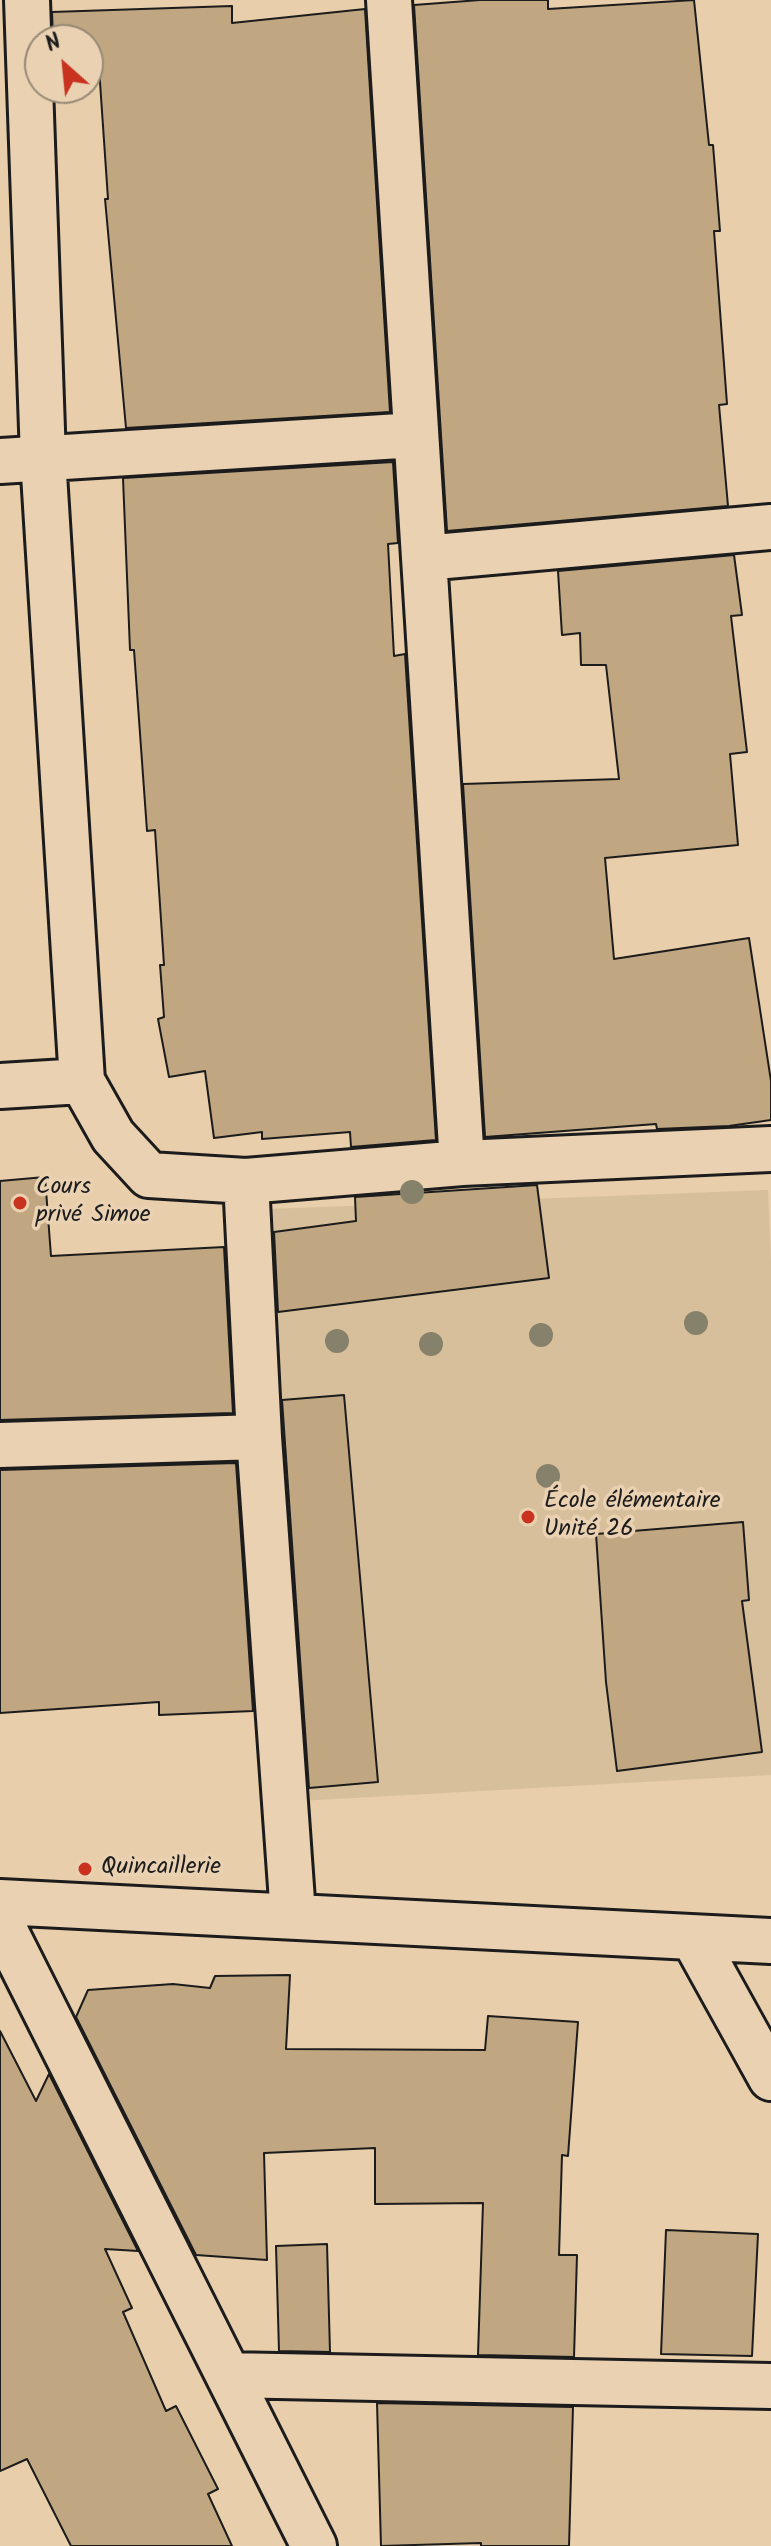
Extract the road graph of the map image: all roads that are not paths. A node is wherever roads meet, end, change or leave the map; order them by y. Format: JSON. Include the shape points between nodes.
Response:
{"nodes":[{"id":1,"x":27,"y":0,"type":"edge"},
{"id":2,"x":389,"y":0,"type":"edge"},
{"id":3,"x":16,"y":104,"type":"edge"},
{"id":4,"x":416,"y":435,"type":"junction"},
{"id":5,"x":43,"y":458,"type":"junction"},
{"id":6,"x":0,"y":461,"type":"edge"},
{"id":7,"x":771,"y":527,"type":"edge"},
{"id":8,"x":424,"y":558,"type":"junction"},
{"id":9,"x":82,"y":1081,"type":"junction"},
{"id":10,"x":0,"y":1086,"type":"edge"},
{"id":11,"x":771,"y":1149,"type":"edge"},
{"id":12,"x":462,"y":1163,"type":"junction"},
{"id":13,"x":246,"y":1181,"type":"junction"},
{"id":14,"x":259,"y":1437,"type":"junction"},
{"id":15,"x":0,"y":1445,"type":"edge"},
{"id":16,"x":0,"y":1902,"type":"edge"},
{"id":17,"x":293,"y":1915,"type":"junction"},
{"id":18,"x":0,"y":1921,"type":"edge"},
{"id":19,"x":694,"y":1939,"type":"junction"},
{"id":20,"x":771,"y":1941,"type":"edge"},
{"id":21,"x":771,"y":2078,"type":"edge"},
{"id":22,"x":228,"y":2375,"type":"junction"},
{"id":23,"x":771,"y":2386,"type":"edge"},
{"id":24,"x":314,"y":2546,"type":"edge"}],
"edges":[{"from":1,"to":3,"type":"street"},
{"from":2,"to":4,"type":"street"},
{"from":3,"to":5,"type":"street"},
{"from":4,"to":5,"type":"street"},
{"from":4,"to":8,"type":"street"},
{"from":5,"to":6,"type":"street"},
{"from":5,"to":9,"type":"street"},
{"from":7,"to":8,"type":"street"},
{"from":8,"to":12,"type":"street"},
{"from":9,"to":10,"type":"street"},
{"from":9,"to":13,"type":"street","via":[[113,1136],[149,1175]]},
{"from":11,"to":12,"type":"street"},
{"from":12,"to":13,"type":"street"},
{"from":13,"to":14,"type":"street"},
{"from":14,"to":15,"type":"street"},
{"from":14,"to":17,"type":"street"},
{"from":16,"to":17,"type":"street"},
{"from":17,"to":19,"type":"street"},
{"from":18,"to":22,"type":"street"},
{"from":19,"to":20,"type":"street"},
{"from":19,"to":21,"type":"street"},
{"from":22,"to":23,"type":"street"},
{"from":22,"to":24,"type":"street"}]}
